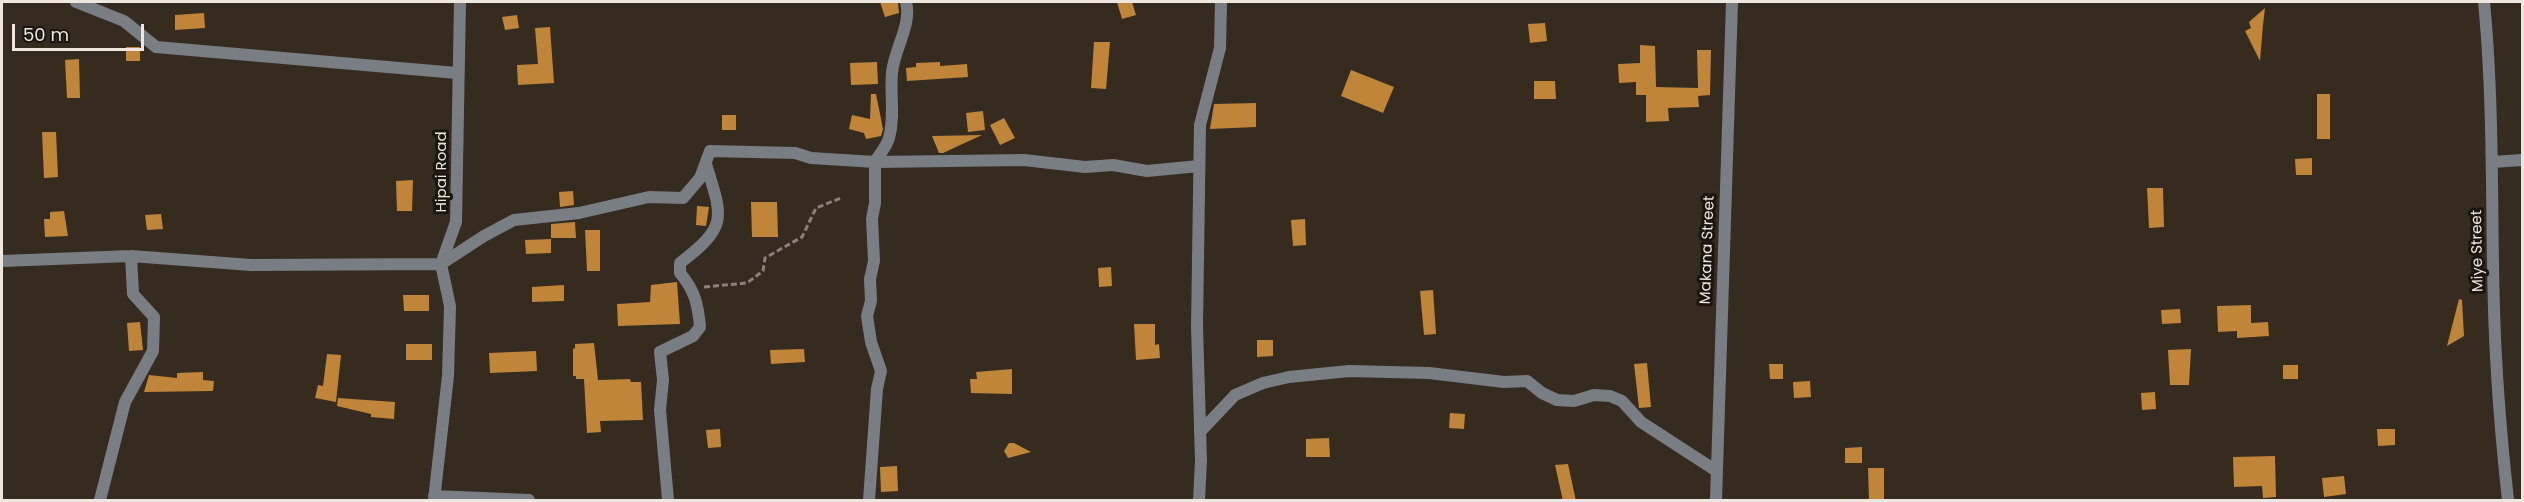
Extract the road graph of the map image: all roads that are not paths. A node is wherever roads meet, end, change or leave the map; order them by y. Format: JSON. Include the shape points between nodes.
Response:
{"nodes":[{"id":1,"x":76,"y":2,"type":"edge"},
{"id":2,"x":460,"y":2,"type":"edge"},
{"id":3,"x":906,"y":2,"type":"edge"},
{"id":4,"x":1221,"y":2,"type":"edge"},
{"id":5,"x":1732,"y":2,"type":"edge"},
{"id":6,"x":2484,"y":2,"type":"edge"},
{"id":7,"x":457,"y":73,"type":"junction"},
{"id":8,"x":2523,"y":160,"type":"edge"},
{"id":9,"x":875,"y":162,"type":"junction"},
{"id":10,"x":2492,"y":162,"type":"junction"},
{"id":11,"x":706,"y":164,"type":"junction"},
{"id":12,"x":1199,"y":166,"type":"junction"},
{"id":13,"x":131,"y":256,"type":"junction"},
{"id":14,"x":2,"y":261,"type":"edge"},
{"id":15,"x":441,"y":264,"type":"junction"},
{"id":16,"x":1200,"y":432,"type":"junction"},
{"id":17,"x":1715,"y":471,"type":"junction"},
{"id":18,"x":434,"y":498,"type":"edge"},
{"id":19,"x":100,"y":501,"type":"edge"},
{"id":20,"x":529,"y":501,"type":"edge"},
{"id":21,"x":668,"y":501,"type":"edge"},
{"id":22,"x":869,"y":501,"type":"edge"},
{"id":23,"x":1199,"y":501,"type":"edge"},
{"id":24,"x":1716,"y":501,"type":"edge"},
{"id":25,"x":2508,"y":501,"type":"edge"}],
"edges":[{"from":1,"to":7,"type":"street","via":[[124,21],[156,47]]},
{"from":2,"to":7,"type":"street","name":"Hipai Road"},
{"from":3,"to":9,"type":"street","via":[[906,22],[892,73],[890,138]]},
{"from":4,"to":12,"type":"street","via":[[1220,48],[1200,125]]},
{"from":5,"to":17,"type":"street","name":"Makana Street"},
{"from":6,"to":10,"type":"street","name":"Miye Street"},
{"from":7,"to":15,"type":"street","name":"Hipai Road","via":[[456,222]]},
{"from":8,"to":10,"type":"street"},
{"from":9,"to":11,"type":"street","via":[[720,150],[710,151]]},
{"from":9,"to":12,"type":"street","via":[[1024,160],[1147,171]]},
{"from":9,"to":22,"type":"street","via":[[874,261],[867,316],[881,371],[870,456]]},
{"from":10,"to":25,"type":"street","name":"Miye Street","via":[[2494,312]]},
{"from":11,"to":15,"type":"street","via":[[683,198],[649,197],[590,211],[514,220]]},
{"from":11,"to":21,"type":"street","via":[[718,200],[720,222],[707,243],[680,263],[680,273],[698,301],[700,327],[693,336],[660,352],[660,410]]},
{"from":12,"to":16,"type":"street"},
{"from":13,"to":14,"type":"street"},
{"from":13,"to":15,"type":"street","via":[[251,265]]},
{"from":13,"to":19,"type":"street","via":[[133,294],[154,317],[153,351],[125,402]]},
{"from":15,"to":18,"type":"street","via":[[450,306],[448,375]]},
{"from":16,"to":17,"type":"street","via":[[1235,395],[1263,383],[1349,370],[1429,373],[1527,381],[1557,400],[1610,396],[1622,401],[1641,422]]},
{"from":16,"to":23,"type":"street"},
{"from":17,"to":24,"type":"street","name":"Makana Street"},
{"from":18,"to":20,"type":"street"}]}
